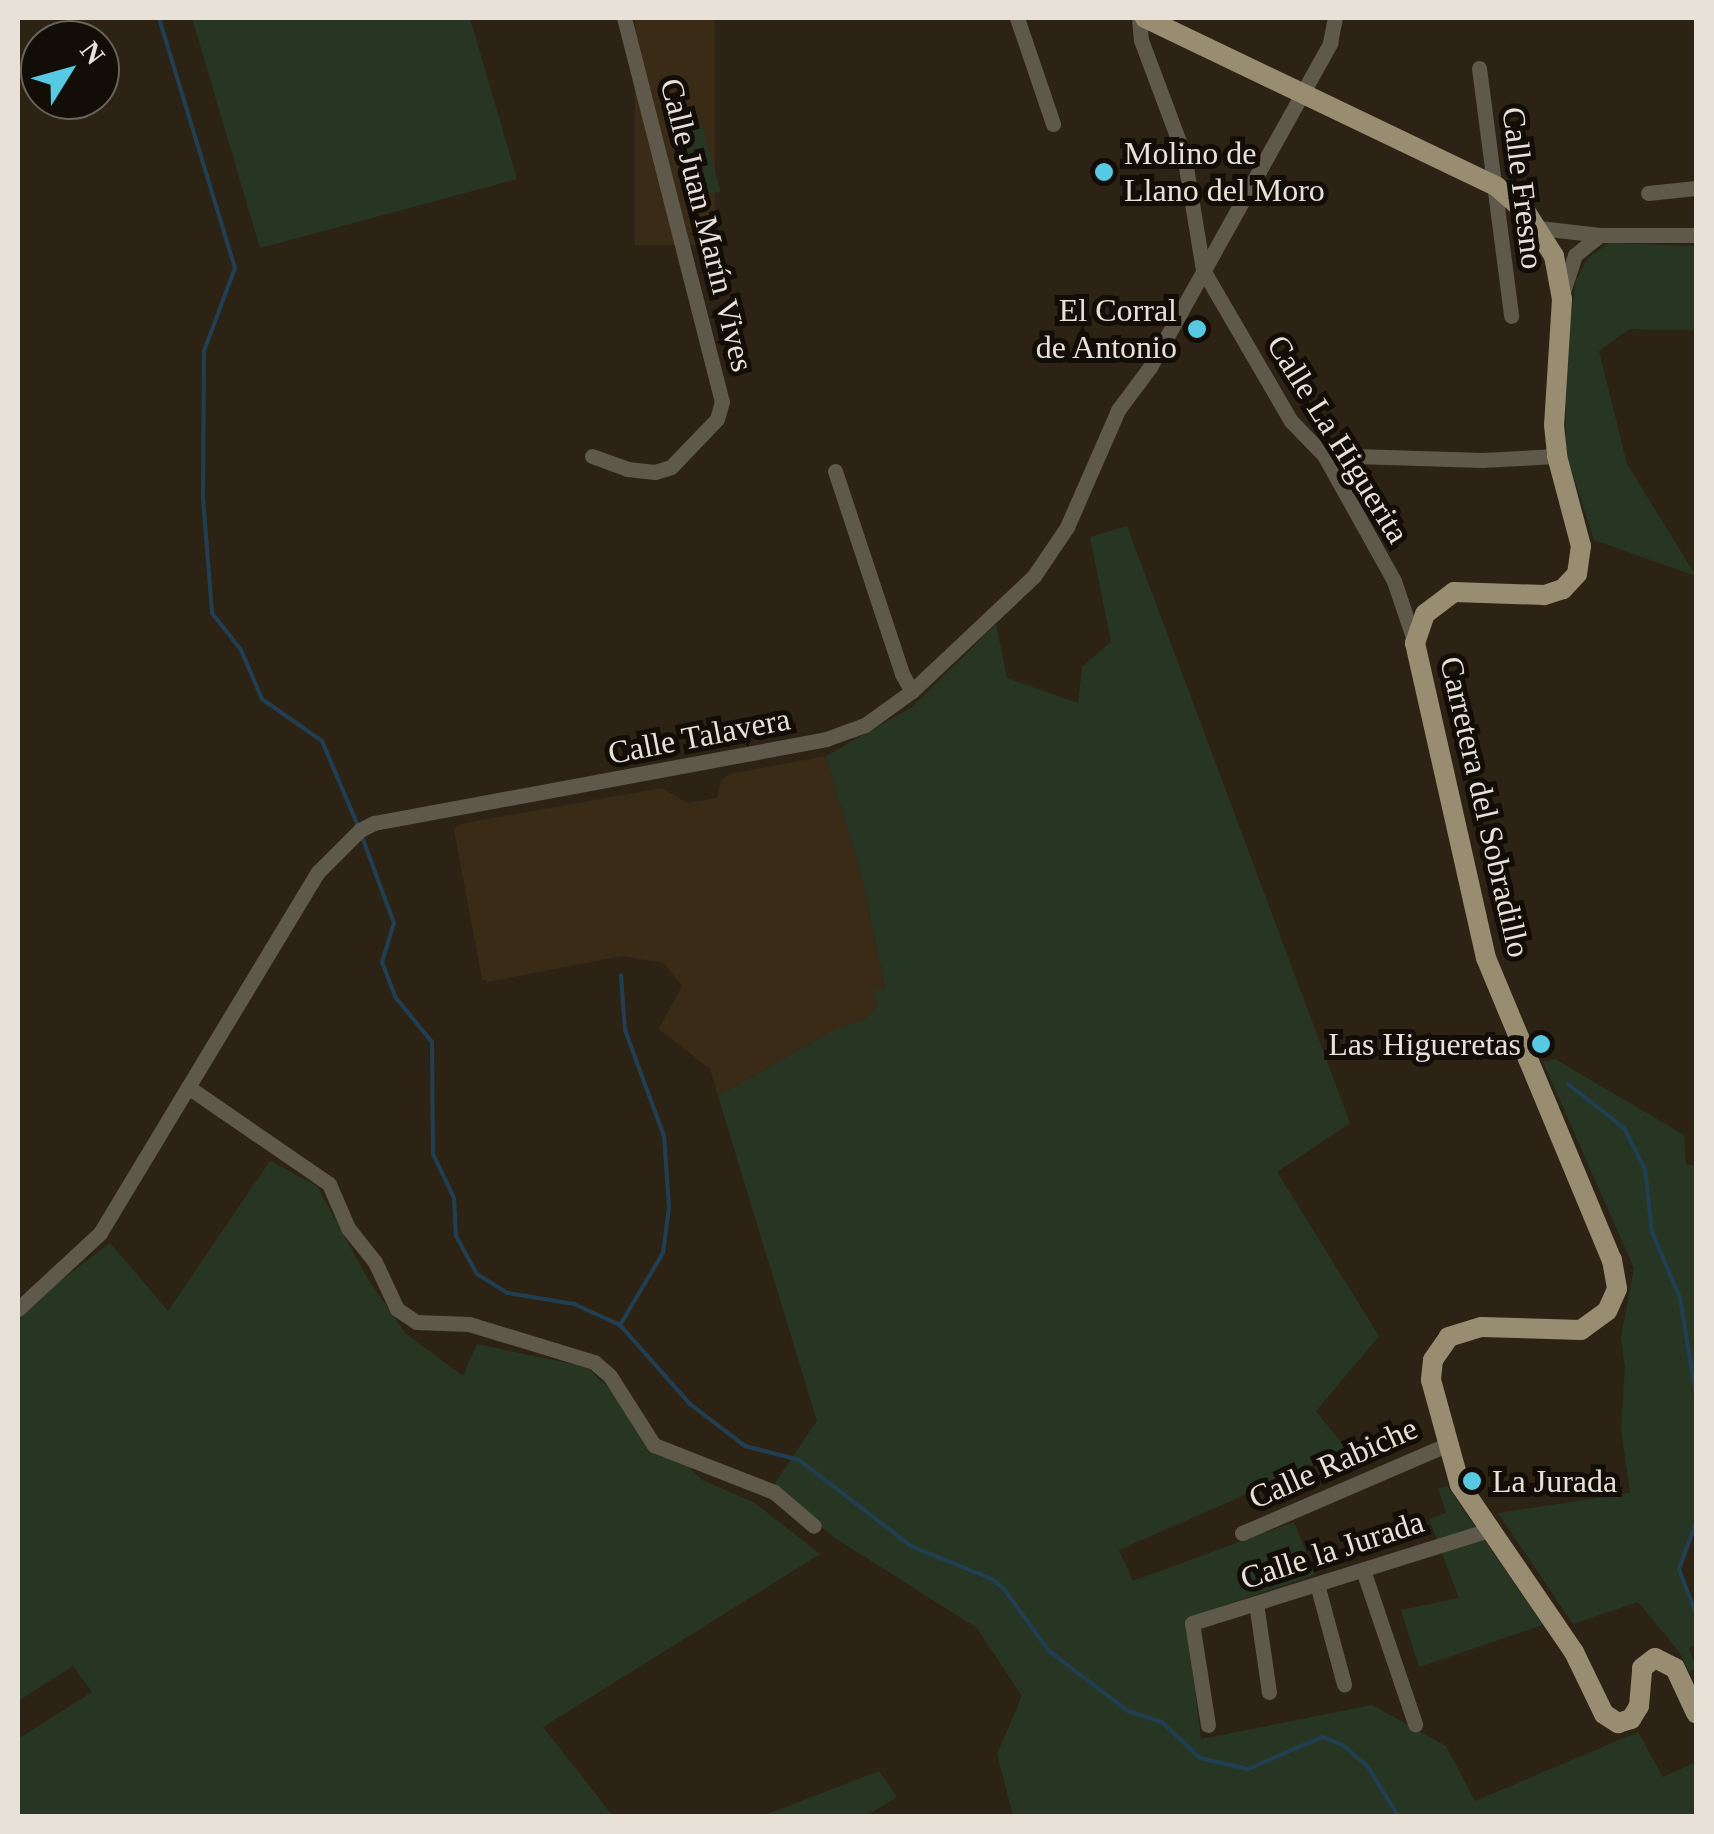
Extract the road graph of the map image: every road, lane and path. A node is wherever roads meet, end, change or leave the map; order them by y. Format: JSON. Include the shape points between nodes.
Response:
{"nodes":[{"id":1,"x":624,"y":18,"type":"edge"},
{"id":2,"x":1017,"y":18,"type":"edge"},
{"id":3,"x":1142,"y":18,"type":"edge"},
{"id":4,"x":1335,"y":18,"type":"edge"},
{"id":5,"x":1479,"y":68,"type":"dead end"},
{"id":6,"x":1302,"y":93,"type":"junction"},
{"id":7,"x":1053,"y":124,"type":"dead end"},
{"id":8,"x":1497,"y":187,"type":"junction"},
{"id":9,"x":1696,"y":188,"type":"edge"},
{"id":10,"x":1648,"y":193,"type":"dead end"},
{"id":11,"x":1538,"y":228,"type":"junction"},
{"id":12,"x":1600,"y":235,"type":"junction"},
{"id":13,"x":1696,"y":236,"type":"edge"},
{"id":14,"x":1203,"y":270,"type":"junction"},
{"id":15,"x":1562,"y":299,"type":"junction"},
{"id":16,"x":1511,"y":316,"type":"dead end"},
{"id":17,"x":1324,"y":455,"type":"junction"},
{"id":18,"x":592,"y":456,"type":"dead end"},
{"id":19,"x":1557,"y":456,"type":"junction"},
{"id":20,"x":835,"y":472,"type":"dead end"},
{"id":21,"x":1416,"y":642,"type":"junction"},
{"id":22,"x":912,"y":691,"type":"junction"},
{"id":23,"x":188,"y":1087,"type":"junction"},
{"id":24,"x":18,"y":1310,"type":"edge"},
{"id":25,"x":1446,"y":1444,"type":"junction"},
{"id":26,"x":814,"y":1526,"type":"dead end"},
{"id":27,"x":1488,"y":1530,"type":"junction"},
{"id":28,"x":1242,"y":1533,"type":"dead end"},
{"id":29,"x":1362,"y":1570,"type":"junction"},
{"id":30,"x":1317,"y":1584,"type":"junction"},
{"id":31,"x":1256,"y":1603,"type":"junction"},
{"id":32,"x":1344,"y":1684,"type":"dead end"},
{"id":33,"x":1268,"y":1692,"type":"dead end"},
{"id":34,"x":1696,"y":1713,"type":"edge"},
{"id":35,"x":1415,"y":1724,"type":"dead end"},
{"id":36,"x":1208,"y":1725,"type":"dead end"}],
"edges":[{"from":1,"to":18,"type":"street","name":"Calle Juan Marín Vives","via":[[722,402],[717,419],[672,466],[627,469]]},
{"from":2,"to":7,"type":"street"},
{"from":3,"to":6,"type":"main road","name":"Carretera del Sobradillo"},
{"from":3,"to":14,"type":"street","via":[[1141,40],[1184,155]]},
{"from":4,"to":6,"type":"street","name":"Calle Talavera","via":[[1330,44]]},
{"from":5,"to":8,"type":"street","name":"Calle Fresno"},
{"from":6,"to":8,"type":"main road","name":"Carretera del Sobradillo"},
{"from":6,"to":14,"type":"street","name":"Calle Talavera"},
{"from":8,"to":11,"type":"main road","name":"Carretera del Sobradillo"},
{"from":8,"to":16,"type":"street","name":"Calle Fresno"},
{"from":9,"to":10,"type":"street"},
{"from":11,"to":12,"type":"street"},
{"from":11,"to":15,"type":"main road","name":"Carretera del Sobradillo","via":[[1554,256]]},
{"from":12,"to":13,"type":"street"},
{"from":12,"to":15,"type":"street","via":[[1575,255]]},
{"from":14,"to":17,"type":"street","name":"Calle La Higuerita","via":[[1291,420]]},
{"from":14,"to":22,"type":"street","name":"Calle Talavera","via":[[1150,367],[1118,410],[1067,527],[1034,576]]},
{"from":15,"to":19,"type":"main road","name":"Carretera del Sobradillo"},
{"from":17,"to":19,"type":"street"},
{"from":17,"to":21,"type":"street","name":"Calle La Higuerita","via":[[1394,582]]},
{"from":19,"to":21,"type":"main road","name":"Carretera del Sobradillo","via":[[1581,546],[1577,574],[1563,589],[1544,595],[1454,592],[1424,614]]},
{"from":20,"to":22,"type":"street"},
{"from":21,"to":25,"type":"main road","name":"Carretera del Sobradillo","via":[[1486,958],[1617,1277],[1607,1311],[1581,1330],[1481,1326],[1449,1337],[1432,1360],[1431,1380]]},
{"from":22,"to":23,"type":"street","name":"Calle Talavera","via":[[865,725],[826,739],[360,830],[318,872]]},
{"from":23,"to":24,"type":"street","name":"Calle Talavera","via":[[100,1233]]},
{"from":23,"to":26,"type":"street","via":[[329,1184],[396,1309],[416,1322],[469,1324],[594,1362],[654,1445],[774,1492]]},
{"from":25,"to":27,"type":"main road","name":"Carretera del Sobradillo","via":[[1460,1486]]},
{"from":25,"to":28,"type":"street","name":"Calle Rabiche"},
{"from":27,"to":29,"type":"street","name":"Calle la Jurada"},
{"from":27,"to":34,"type":"main road","name":"Carretera del Sobradillo","via":[[1574,1652],[1604,1714],[1618,1723],[1632,1719],[1642,1668],[1655,1658],[1674,1668]]},
{"from":29,"to":30,"type":"street","name":"Calle la Jurada"},
{"from":29,"to":35,"type":"street"},
{"from":30,"to":31,"type":"street","name":"Calle la Jurada"},
{"from":30,"to":32,"type":"street"},
{"from":31,"to":33,"type":"street"},
{"from":31,"to":36,"type":"street","name":"Calle la Jurada","via":[[1192,1623]]}]}
